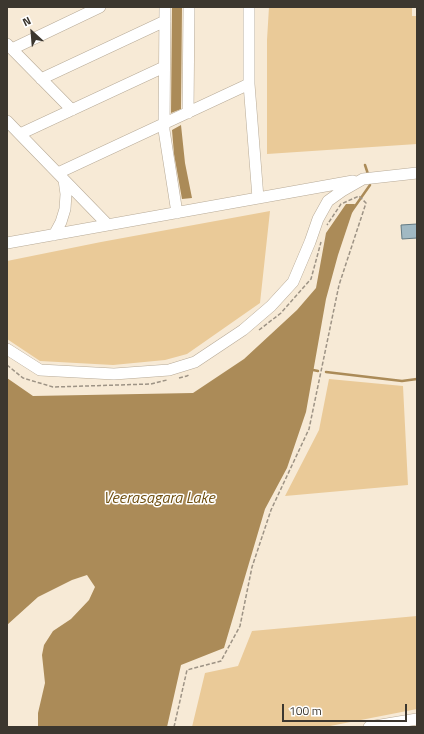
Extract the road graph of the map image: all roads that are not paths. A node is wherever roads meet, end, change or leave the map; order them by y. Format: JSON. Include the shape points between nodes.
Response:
{"nodes":[{"id":1,"x":100,"y":7,"type":"edge"},
{"id":2,"x":165,"y":7,"type":"edge"},
{"id":3,"x":189,"y":7,"type":"edge"},
{"id":4,"x":249,"y":7,"type":"edge"},
{"id":5,"x":165,"y":21,"type":"junction"},
{"id":6,"x":9,"y":46,"type":"edge"},
{"id":7,"x":164,"y":67,"type":"junction"},
{"id":8,"x":41,"y":79,"type":"junction"},
{"id":9,"x":249,"y":84,"type":"junction"},
{"id":10,"x":72,"y":110,"type":"junction"},
{"id":11,"x":185,"y":114,"type":"junction"},
{"id":12,"x":7,"y":121,"type":"edge"},
{"id":13,"x":168,"y":122,"type":"junction"},
{"id":14,"x":20,"y":134,"type":"junction"},
{"id":15,"x":417,"y":173,"type":"edge"},
{"id":16,"x":61,"y":177,"type":"junction"},
{"id":17,"x":363,"y":179,"type":"junction"},
{"id":18,"x":258,"y":198,"type":"junction"},
{"id":19,"x":177,"y":213,"type":"junction"},
{"id":20,"x":108,"y":225,"type":"junction"},
{"id":21,"x":54,"y":235,"type":"junction"},
{"id":22,"x":7,"y":243,"type":"edge"},
{"id":23,"x":7,"y":349,"type":"edge"},
{"id":24,"x":417,"y":719,"type":"edge"},
{"id":25,"x":369,"y":727,"type":"edge"}],
"edges":[{"from":1,"to":6,"type":"street"},
{"from":2,"to":5,"type":"street"},
{"from":3,"to":11,"type":"street"},
{"from":4,"to":9,"type":"street"},
{"from":5,"to":7,"type":"street"},
{"from":5,"to":8,"type":"street"},
{"from":6,"to":8,"type":"street"},
{"from":7,"to":10,"type":"street"},
{"from":7,"to":13,"type":"street"},
{"from":8,"to":10,"type":"street"},
{"from":9,"to":11,"type":"street"},
{"from":9,"to":18,"type":"street"},
{"from":10,"to":14,"type":"street"},
{"from":11,"to":13,"type":"street"},
{"from":12,"to":14,"type":"street"},
{"from":13,"to":16,"type":"street"},
{"from":13,"to":19,"type":"street","via":[[164,130]]},
{"from":14,"to":16,"type":"street"},
{"from":15,"to":17,"type":"street"},
{"from":16,"to":20,"type":"street"},
{"from":16,"to":21,"type":"street","via":[[66,194],[65,209]]},
{"from":17,"to":18,"type":"street"},
{"from":17,"to":23,"type":"street","via":[[328,202],[318,219],[293,282],[271,306],[243,330],[195,362],[169,370],[114,374],[40,370]]},
{"from":18,"to":19,"type":"street"},
{"from":19,"to":20,"type":"street"},
{"from":20,"to":21,"type":"street"},
{"from":21,"to":22,"type":"street"},
{"from":24,"to":25,"type":"street"}]}
